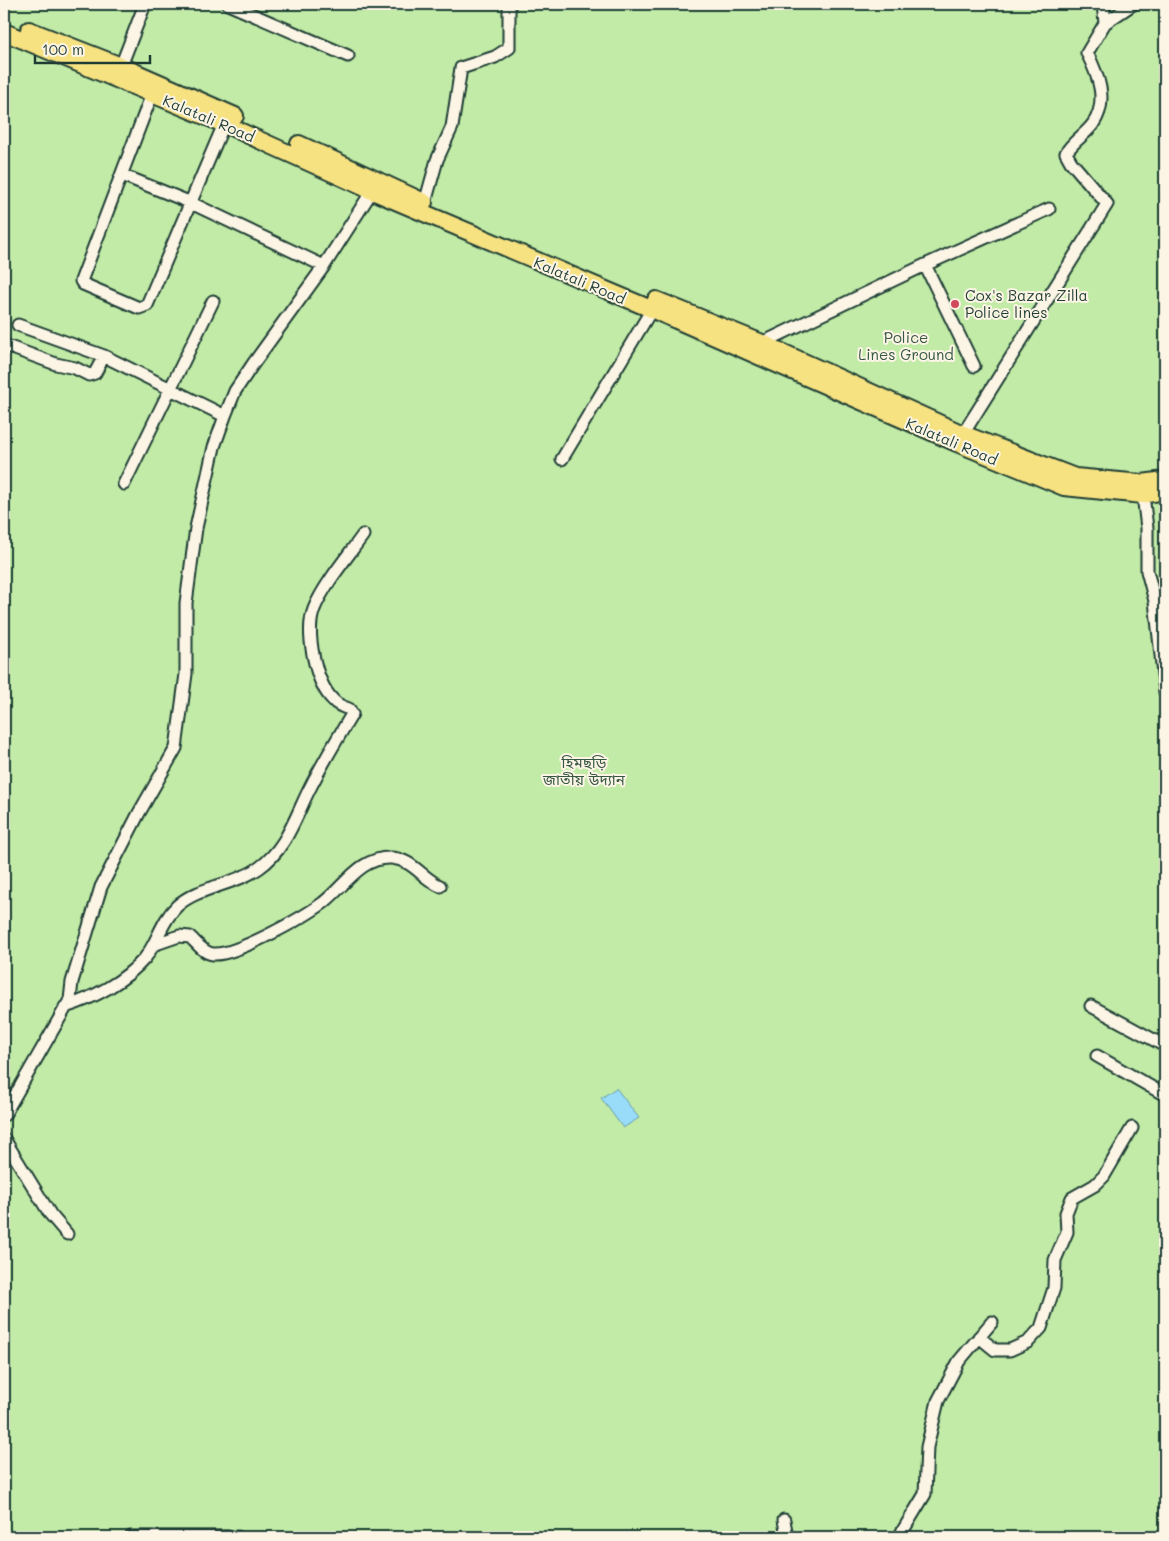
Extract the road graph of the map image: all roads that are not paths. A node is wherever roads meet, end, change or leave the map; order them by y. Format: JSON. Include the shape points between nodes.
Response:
{"nodes":[{"id":1,"x":146,"y":4,"type":"edge"},
{"id":2,"x":228,"y":4,"type":"edge"},
{"id":3,"x":510,"y":4,"type":"edge"},
{"id":4,"x":1103,"y":4,"type":"edge"},
{"id":5,"x":1132,"y":4,"type":"edge"},
{"id":6,"x":4,"y":20,"type":"edge"},
{"id":7,"x":1105,"y":23,"type":"junction"},
{"id":8,"x":4,"y":32,"type":"edge"},
{"id":9,"x":53,"y":46,"type":"junction"},
{"id":10,"x":348,"y":56,"type":"dead end"},
{"id":11,"x":121,"y":66,"type":"junction"},
{"id":12,"x":152,"y":94,"type":"junction"},
{"id":13,"x":224,"y":124,"type":"junction"},
{"id":14,"x":122,"y":175,"type":"junction"},
{"id":15,"x":372,"y":191,"type":"junction"},
{"id":16,"x":189,"y":202,"type":"junction"},
{"id":17,"x":425,"y":203,"type":"junction"},
{"id":18,"x":1049,"y":209,"type":"dead end"},
{"id":19,"x":925,"y":264,"type":"junction"},
{"id":20,"x":324,"y":266,"type":"junction"},
{"id":21,"x":213,"y":302,"type":"dead end"},
{"id":22,"x":654,"y":305,"type":"junction"},
{"id":23,"x":18,"y":325,"type":"dead end"},
{"id":24,"x":762,"y":343,"type":"junction"},
{"id":25,"x":4,"y":345,"type":"edge"},
{"id":26,"x":104,"y":356,"type":"junction"},
{"id":27,"x":782,"y":360,"type":"junction"},
{"id":28,"x":974,"y":366,"type":"dead end"},
{"id":29,"x":172,"y":389,"type":"junction"},
{"id":30,"x":225,"y":416,"type":"junction"},
{"id":31,"x":964,"y":434,"type":"junction"},
{"id":32,"x":562,"y":459,"type":"dead end"},
{"id":33,"x":1165,"y":480,"type":"edge"},
{"id":34,"x":124,"y":484,"type":"dead end"},
{"id":35,"x":1165,"y":491,"type":"edge"},
{"id":36,"x":1142,"y":495,"type":"junction"},
{"id":37,"x":363,"y":535,"type":"dead end"},
{"id":38,"x":1165,"y":692,"type":"edge"},
{"id":39,"x":440,"y":886,"type":"dead end"},
{"id":40,"x":153,"y":944,"type":"junction"},
{"id":41,"x":68,"y":1004,"type":"junction"},
{"id":42,"x":1091,"y":1006,"type":"dead end"},
{"id":43,"x":1165,"y":1046,"type":"edge"},
{"id":44,"x":1097,"y":1056,"type":"dead end"},
{"id":45,"x":1164,"y":1092,"type":"edge"},
{"id":46,"x":4,"y":1115,"type":"edge"},
{"id":47,"x":1132,"y":1128,"type":"dead end"},
{"id":48,"x":4,"y":1139,"type":"edge"},
{"id":49,"x":67,"y":1234,"type":"dead end"},
{"id":50,"x":992,"y":1322,"type":"dead end"},
{"id":51,"x":979,"y":1337,"type":"junction"},
{"id":52,"x":784,"y":1520,"type":"dead end"},
{"id":53,"x":131,"y":1537,"type":"edge"},
{"id":54,"x":237,"y":1537,"type":"edge"},
{"id":55,"x":787,"y":1537,"type":"edge"},
{"id":56,"x":899,"y":1537,"type":"edge"}],
"edges":[{"from":1,"to":11,"type":"street"},
{"from":2,"to":10,"type":"street"},
{"from":3,"to":17,"type":"street","via":[[510,48],[495,57],[461,68],[452,128],[437,160]]},
{"from":4,"to":7,"type":"street"},
{"from":5,"to":7,"type":"street"},
{"from":6,"to":9,"type":"highway","name":"Kalatali Road"},
{"from":7,"to":31,"type":"street","via":[[1087,53],[1101,93],[1100,111],[1092,125],[1066,153],[1107,204]]},
{"from":8,"to":9,"type":"highway","name":"Kalatali Road"},
{"from":9,"to":11,"type":"highway","name":"Kalatali Road"},
{"from":9,"to":12,"type":"highway","name":"Kalatali Road"},
{"from":11,"to":17,"type":"highway","name":"Kalatali Road"},
{"from":12,"to":13,"type":"highway","name":"Kalatali Road"},
{"from":12,"to":14,"type":"street"},
{"from":13,"to":15,"type":"highway","name":"Kalatali Road"},
{"from":13,"to":16,"type":"street"},
{"from":14,"to":16,"type":"street"},
{"from":14,"to":16,"type":"street","via":[[81,281],[140,308],[147,305]]},
{"from":15,"to":20,"type":"street"},
{"from":15,"to":22,"type":"highway","name":"Kalatali Road"},
{"from":16,"to":20,"type":"street"},
{"from":17,"to":22,"type":"highway","name":"Kalatali Road"},
{"from":18,"to":19,"type":"street"},
{"from":19,"to":24,"type":"street"},
{"from":19,"to":28,"type":"street"},
{"from":20,"to":30,"type":"street","via":[[253,364]]},
{"from":21,"to":29,"type":"street"},
{"from":22,"to":24,"type":"highway","name":"Kalatali Road"},
{"from":22,"to":27,"type":"highway","name":"Kalatali Road"},
{"from":22,"to":32,"type":"street"},
{"from":23,"to":26,"type":"street"},
{"from":24,"to":27,"type":"highway","name":"Kalatali Road"},
{"from":25,"to":26,"type":"street","via":[[89,375],[95,372]]},
{"from":26,"to":29,"type":"street"},
{"from":27,"to":31,"type":"highway","name":"Kalatali Road"},
{"from":27,"to":36,"type":"highway","name":"Kalatali Road","via":[[956,443],[1064,486]]},
{"from":29,"to":30,"type":"street"},
{"from":29,"to":34,"type":"street"},
{"from":30,"to":41,"type":"street","via":[[214,447],[196,528],[186,603],[185,683],[176,748],[138,813],[101,887]]},
{"from":31,"to":33,"type":"highway","name":"Kalatali Road","via":[[1075,477],[1142,483]]},
{"from":35,"to":36,"type":"highway","name":"Kalatali Road"},
{"from":36,"to":38,"type":"street","via":[[1147,528],[1147,571],[1155,601]]},
{"from":37,"to":40,"type":"street","via":[[313,611],[315,668],[328,694],[352,714],[289,834],[274,855],[236,881],[196,895],[177,906]]},
{"from":39,"to":40,"type":"street","via":[[403,861],[384,859],[362,866],[324,902],[263,938],[212,955],[190,937],[179,936]]},
{"from":40,"to":41,"type":"street","via":[[145,958],[126,975],[88,1000]]},
{"from":41,"to":46,"type":"street"},
{"from":42,"to":43,"type":"street"},
{"from":44,"to":45,"type":"street"},
{"from":47,"to":51,"type":"street","via":[[1104,1176],[1072,1198],[1066,1213],[1067,1232],[1055,1260],[1054,1288],[1041,1328],[1028,1342],[1010,1350],[995,1350]]},
{"from":48,"to":49,"type":"street","via":[[50,1214]]},
{"from":50,"to":51,"type":"street"},
{"from":51,"to":56,"type":"street","via":[[959,1361],[938,1401],[927,1447],[925,1494]]},
{"from":52,"to":55,"type":"street"},
{"from":53,"to":54,"type":"street"}]}
